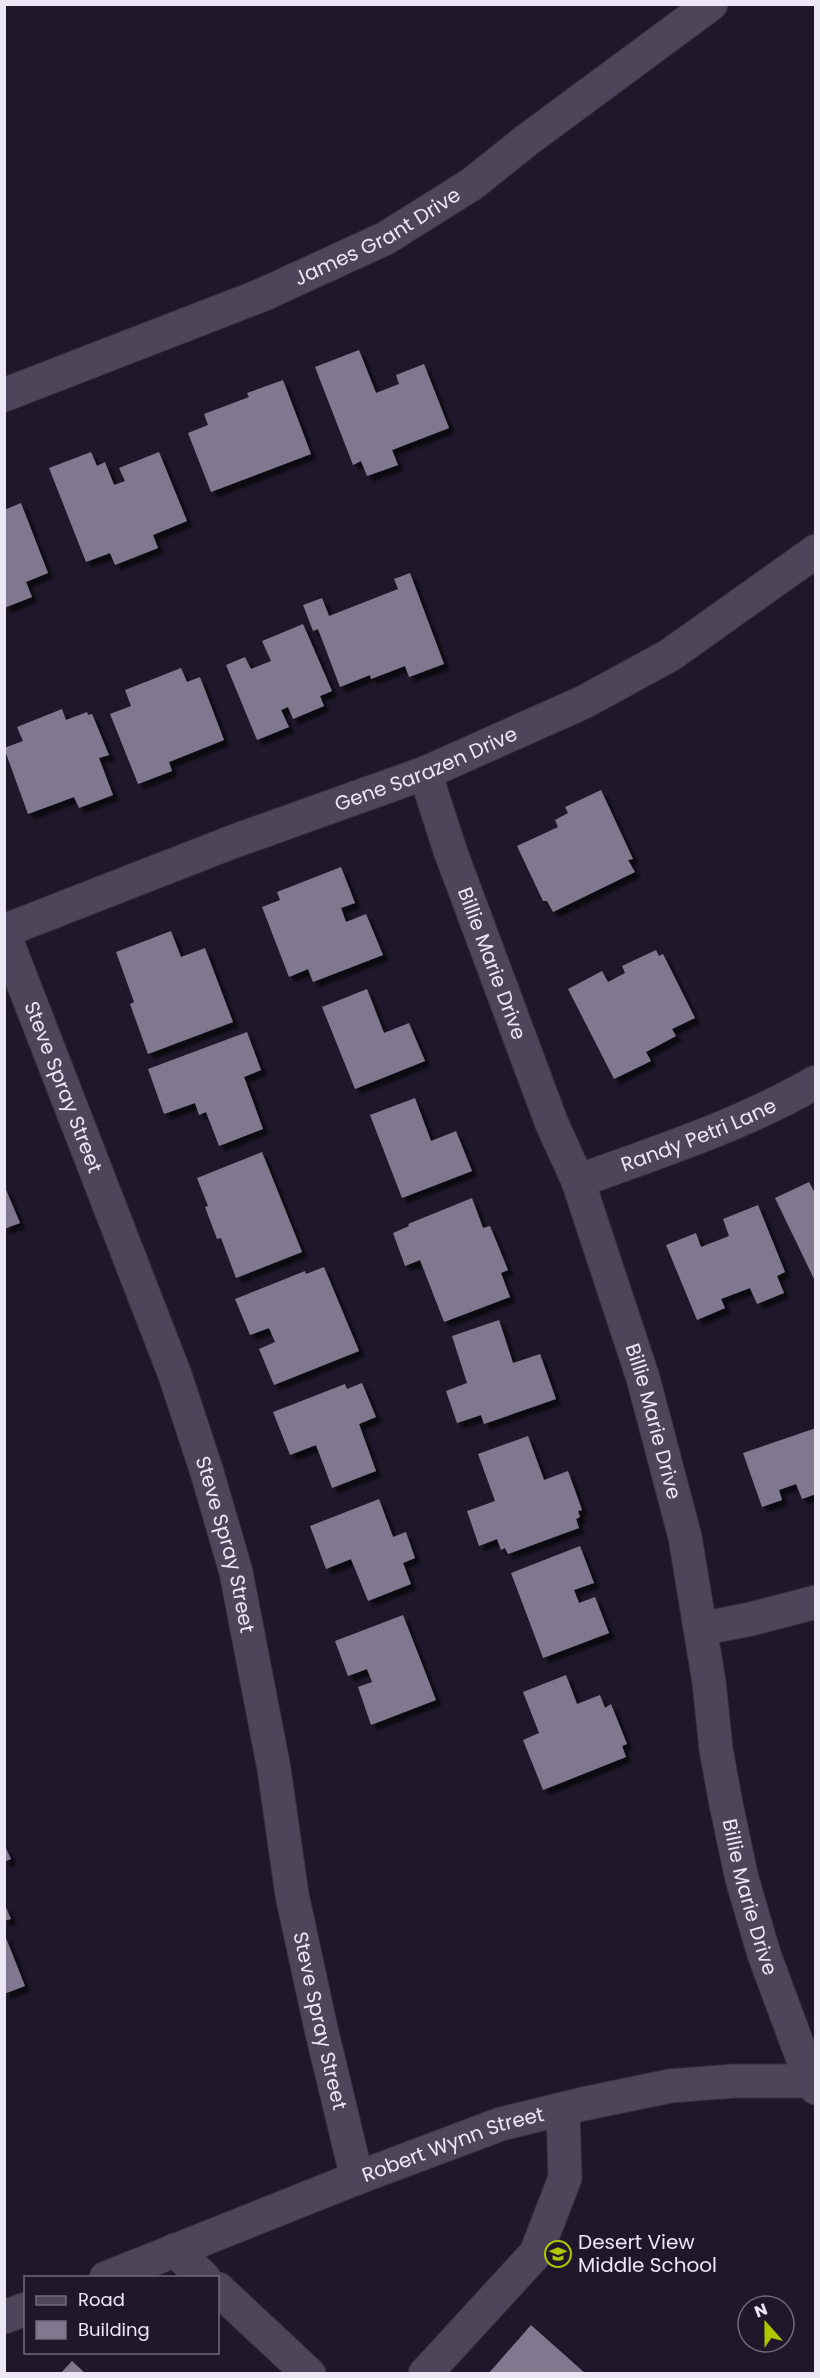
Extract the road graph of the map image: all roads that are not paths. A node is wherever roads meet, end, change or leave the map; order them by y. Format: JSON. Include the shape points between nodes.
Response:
{"nodes":[{"id":1,"x":711,"y":4,"type":"edge"},
{"id":2,"x":4,"y":395,"type":"edge"},
{"id":3,"x":816,"y":551,"type":"edge"},
{"id":4,"x":425,"y":773,"type":"junction"},
{"id":5,"x":4,"y":932,"type":"edge"},
{"id":6,"x":816,"y":1082,"type":"edge"},
{"id":7,"x":578,"y":1181,"type":"junction"},
{"id":8,"x":816,"y":1602,"type":"edge"},
{"id":9,"x":700,"y":1629,"type":"junction"},
{"id":10,"x":814,"y":2083,"type":"edge"},
{"id":11,"x":562,"y":2109,"type":"junction"},
{"id":12,"x":357,"y":2178,"type":"junction"},
{"id":13,"x":175,"y":2250,"type":"junction"},
{"id":14,"x":109,"y":2276,"type":"edge"},
{"id":15,"x":203,"y":2276,"type":"edge"},
{"id":16,"x":219,"y":2290,"type":"edge"},
{"id":17,"x":24,"y":2310,"type":"edge"},
{"id":18,"x":4,"y":2318,"type":"edge"},
{"id":19,"x":309,"y":2373,"type":"edge"},
{"id":20,"x":425,"y":2373,"type":"edge"}],
"edges":[{"from":1,"to":2,"type":"street","name":"James Grant Drive","via":[[472,184],[386,238],[262,295]]},
{"from":3,"to":4,"type":"street","name":"Gene Sarazen Drive","via":[[670,655],[584,702]]},
{"from":4,"to":5,"type":"street","name":"Gene Sarazen Drive","via":[[232,842]]},
{"from":4,"to":7,"type":"street","name":"Billie Marie Drive","via":[[552,1124]]},
{"from":5,"to":12,"type":"street","name":"Steve Spray Street","via":[[175,1375],[236,1572],[274,1769],[292,1895]]},
{"from":6,"to":7,"type":"street","name":"Randy Petri Lane","via":[[697,1138]]},
{"from":7,"to":9,"type":"street","name":"Billie Marie Drive","via":[[643,1378],[685,1537]]},
{"from":8,"to":9,"type":"street"},
{"from":9,"to":10,"type":"street","name":"Billie Marie Drive","via":[[726,1804],[742,1879],[764,1954]]},
{"from":10,"to":11,"type":"street","name":"Robert Wynn Street","via":[[735,2081],[670,2086]]},
{"from":11,"to":12,"type":"street","name":"Robert Wynn Street","via":[[501,2124]]},
{"from":11,"to":20,"type":"street","via":[[565,2178],[536,2253]]},
{"from":12,"to":13,"type":"street","name":"Robert Wynn Street"},
{"from":13,"to":14,"type":"street","name":"Robert Wynn Street"},
{"from":13,"to":15,"type":"street"},
{"from":16,"to":19,"type":"street"},
{"from":17,"to":18,"type":"street"}]}
